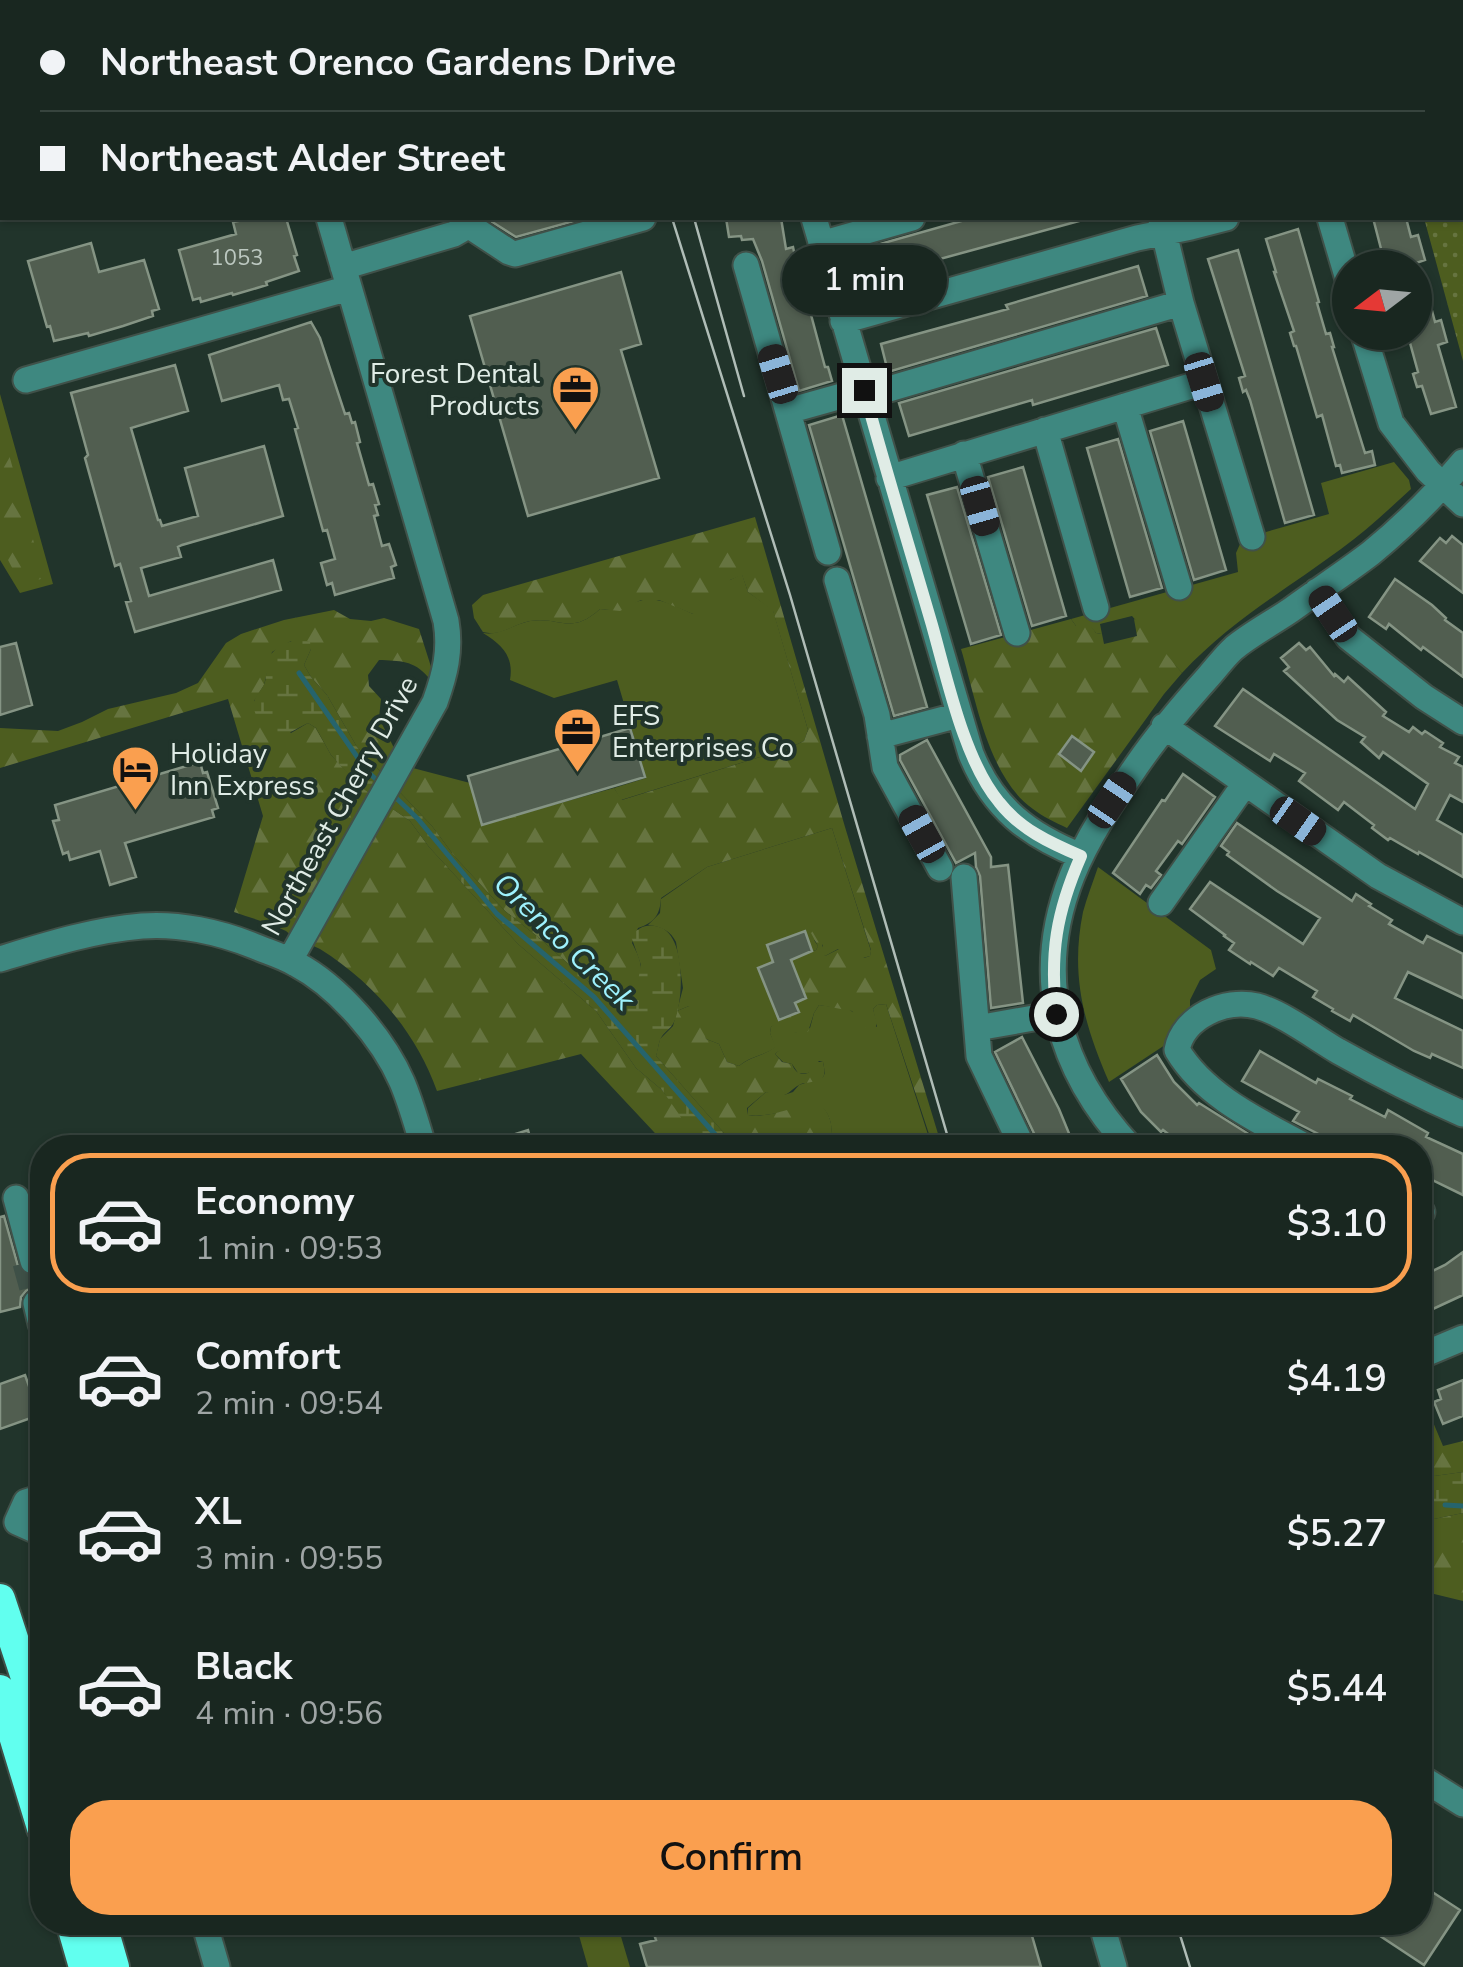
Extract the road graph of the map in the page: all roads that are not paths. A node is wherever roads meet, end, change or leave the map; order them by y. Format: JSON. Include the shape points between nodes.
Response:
{"nodes":[{"id":1,"x":330,"y":220,"type":"edge"},
{"id":2,"x":466,"y":220,"type":"edge"},
{"id":3,"x":636,"y":220,"type":"edge"},
{"id":4,"x":814,"y":220,"type":"edge"},
{"id":5,"x":905,"y":220,"type":"edge"},
{"id":6,"x":1208,"y":220,"type":"edge"},
{"id":7,"x":1331,"y":220,"type":"edge"},
{"id":8,"x":1162,"y":225,"type":"edge"},
{"id":9,"x":820,"y":244,"type":"junction"},
{"id":10,"x":1339,"y":250,"type":"edge"},
{"id":11,"x":746,"y":265,"type":"dead end"},
{"id":12,"x":347,"y":277,"type":"junction"},
{"id":13,"x":1181,"y":304,"type":"junction"},
{"id":14,"x":843,"y":321,"type":"junction"},
{"id":15,"x":1369,"y":350,"type":"edge"},
{"id":16,"x":26,"y":380,"type":"dead end"},
{"id":17,"x":1204,"y":382,"type":"junction"},
{"id":18,"x":864,"y":393,"type":"junction"},
{"id":19,"x":1125,"y":406,"type":"junction"},
{"id":20,"x":788,"y":411,"type":"junction"},
{"id":21,"x":1044,"y":430,"type":"junction"},
{"id":22,"x":964,"y":454,"type":"junction"},
{"id":23,"x":1463,"y":462,"type":"edge"},
{"id":24,"x":889,"y":478,"type":"junction"},
{"id":25,"x":1443,"y":486,"type":"junction"},
{"id":26,"x":1463,"y":504,"type":"edge"},
{"id":27,"x":1252,"y":537,"type":"dead end"},
{"id":28,"x":828,"y":552,"type":"dead end"},
{"id":29,"x":837,"y":580,"type":"dead end"},
{"id":30,"x":1179,"y":587,"type":"dead end"},
{"id":31,"x":1317,"y":591,"type":"junction"},
{"id":32,"x":1096,"y":608,"type":"dead end"},
{"id":33,"x":1018,"y":633,"type":"dead end"},
{"id":34,"x":959,"y":715,"type":"junction"},
{"id":35,"x":1463,"y":722,"type":"edge"},
{"id":36,"x":1164,"y":726,"type":"junction"},
{"id":37,"x":880,"y":736,"type":"junction"},
{"id":38,"x":1244,"y":785,"type":"junction"},
{"id":39,"x":1081,"y":856,"type":"junction"},
{"id":40,"x":940,"y":868,"type":"dead end"},
{"id":41,"x":964,"y":878,"type":"dead end"},
{"id":42,"x":1161,"y":903,"type":"dead end"},
{"id":43,"x":1463,"y":922,"type":"edge"},
{"id":44,"x":0,"y":959,"type":"edge"},
{"id":45,"x":290,"y":960,"type":"junction"},
{"id":46,"x":1056,"y":1014,"type":"junction"},
{"id":47,"x":977,"y":1028,"type":"junction"},
{"id":48,"x":1463,"y":1114,"type":"edge"},
{"id":49,"x":420,"y":1135,"type":"edge"},
{"id":50,"x":1017,"y":1135,"type":"edge"},
{"id":51,"x":1119,"y":1135,"type":"edge"},
{"id":52,"x":1285,"y":1135,"type":"edge"},
{"id":53,"x":17,"y":1198,"type":"dead end"},
{"id":54,"x":30,"y":1248,"type":"tunnel mouth"},
{"id":55,"x":1463,"y":1338,"type":"edge"},
{"id":56,"x":1432,"y":1351,"type":"edge"},
{"id":57,"x":30,"y":1501,"type":"edge"},
{"id":58,"x":8,"y":1525,"type":"edge"},
{"id":59,"x":0,"y":1598,"type":"edge"},
{"id":60,"x":30,"y":1689,"type":"edge"},
{"id":61,"x":0,"y":1690,"type":"edge"},
{"id":62,"x":1432,"y":1785,"type":"edge"},
{"id":63,"x":30,"y":1789,"type":"edge"},
{"id":64,"x":1463,"y":1804,"type":"edge"},
{"id":65,"x":75,"y":1935,"type":"edge"},
{"id":66,"x":105,"y":1935,"type":"edge"},
{"id":67,"x":208,"y":1935,"type":"edge"},
{"id":68,"x":1105,"y":1935,"type":"edge"},
{"id":69,"x":84,"y":1967,"type":"edge"},
{"id":70,"x":114,"y":1967,"type":"edge"},
{"id":71,"x":217,"y":1967,"type":"edge"},
{"id":72,"x":1114,"y":1967,"type":"edge"}],
"edges":[{"from":1,"to":12,"type":"street","name":"Northeast Cherry Drive"},
{"from":2,"to":3,"type":"street","via":[[515,254]]},
{"from":2,"to":12,"type":"street","via":[[454,234]]},
{"from":4,"to":9,"type":"street"},
{"from":5,"to":9,"type":"street"},
{"from":6,"to":8,"type":"street"},
{"from":7,"to":10,"type":"street"},
{"from":8,"to":13,"type":"street"},
{"from":8,"to":14,"type":"street"},
{"from":9,"to":14,"type":"street"},
{"from":11,"to":20,"type":"street"},
{"from":12,"to":16,"type":"street"},
{"from":12,"to":45,"type":"street","name":"Northeast Cherry Drive","via":[[448,634],[447,669],[414,742]]},
{"from":13,"to":17,"type":"street"},
{"from":13,"to":18,"type":"street"},
{"from":14,"to":18,"type":"street"},
{"from":15,"to":25,"type":"street","via":[[1391,423]]},
{"from":17,"to":19,"type":"street"},
{"from":17,"to":27,"type":"street"},
{"from":18,"to":20,"type":"street"},
{"from":18,"to":24,"type":"street"},
{"from":19,"to":21,"type":"street"},
{"from":19,"to":30,"type":"street"},
{"from":20,"to":28,"type":"street"},
{"from":21,"to":22,"type":"street"},
{"from":21,"to":32,"type":"street"},
{"from":22,"to":24,"type":"street"},
{"from":22,"to":33,"type":"street"},
{"from":23,"to":25,"type":"street"},
{"from":24,"to":34,"type":"street"},
{"from":25,"to":26,"type":"street"},
{"from":25,"to":31,"type":"street"},
{"from":29,"to":37,"type":"street"},
{"from":31,"to":35,"type":"street","via":[[1348,637]]},
{"from":31,"to":36,"type":"street","via":[[1234,648]]},
{"from":34,"to":37,"type":"street"},
{"from":34,"to":39,"type":"street","via":[[979,773],[1000,804],[1052,845]]},
{"from":36,"to":38,"type":"street"},
{"from":36,"to":39,"type":"street"},
{"from":37,"to":40,"type":"street","via":[[884,767]]},
{"from":38,"to":42,"type":"street"},
{"from":38,"to":43,"type":"street","via":[[1378,876]]},
{"from":39,"to":46,"type":"street","via":[[1056,928]]},
{"from":41,"to":47,"type":"street"},
{"from":44,"to":45,"type":"street","via":[[147,925],[234,938]]},
{"from":45,"to":49,"type":"street","via":[[353,1010],[388,1056]]},
{"from":46,"to":47,"type":"street"},
{"from":46,"to":51,"type":"street","via":[[1079,1078]]},
{"from":47,"to":50,"type":"street","via":[[979,1056]]},
{"from":48,"to":52,"type":"street","via":[[1258,1006],[1230,1004],[1207,1012],[1177,1050],[1210,1089]]},
{"from":53,"to":54,"type":"street"},
{"from":55,"to":56,"type":"street"},
{"from":57,"to":58,"type":"street"},
{"from":59,"to":60,"type":"highway"},
{"from":61,"to":63,"type":"highway"},
{"from":62,"to":64,"type":"street"},
{"from":65,"to":69,"type":"highway"},
{"from":66,"to":70,"type":"highway"},
{"from":67,"to":71,"type":"street"},
{"from":68,"to":72,"type":"street"}]}
